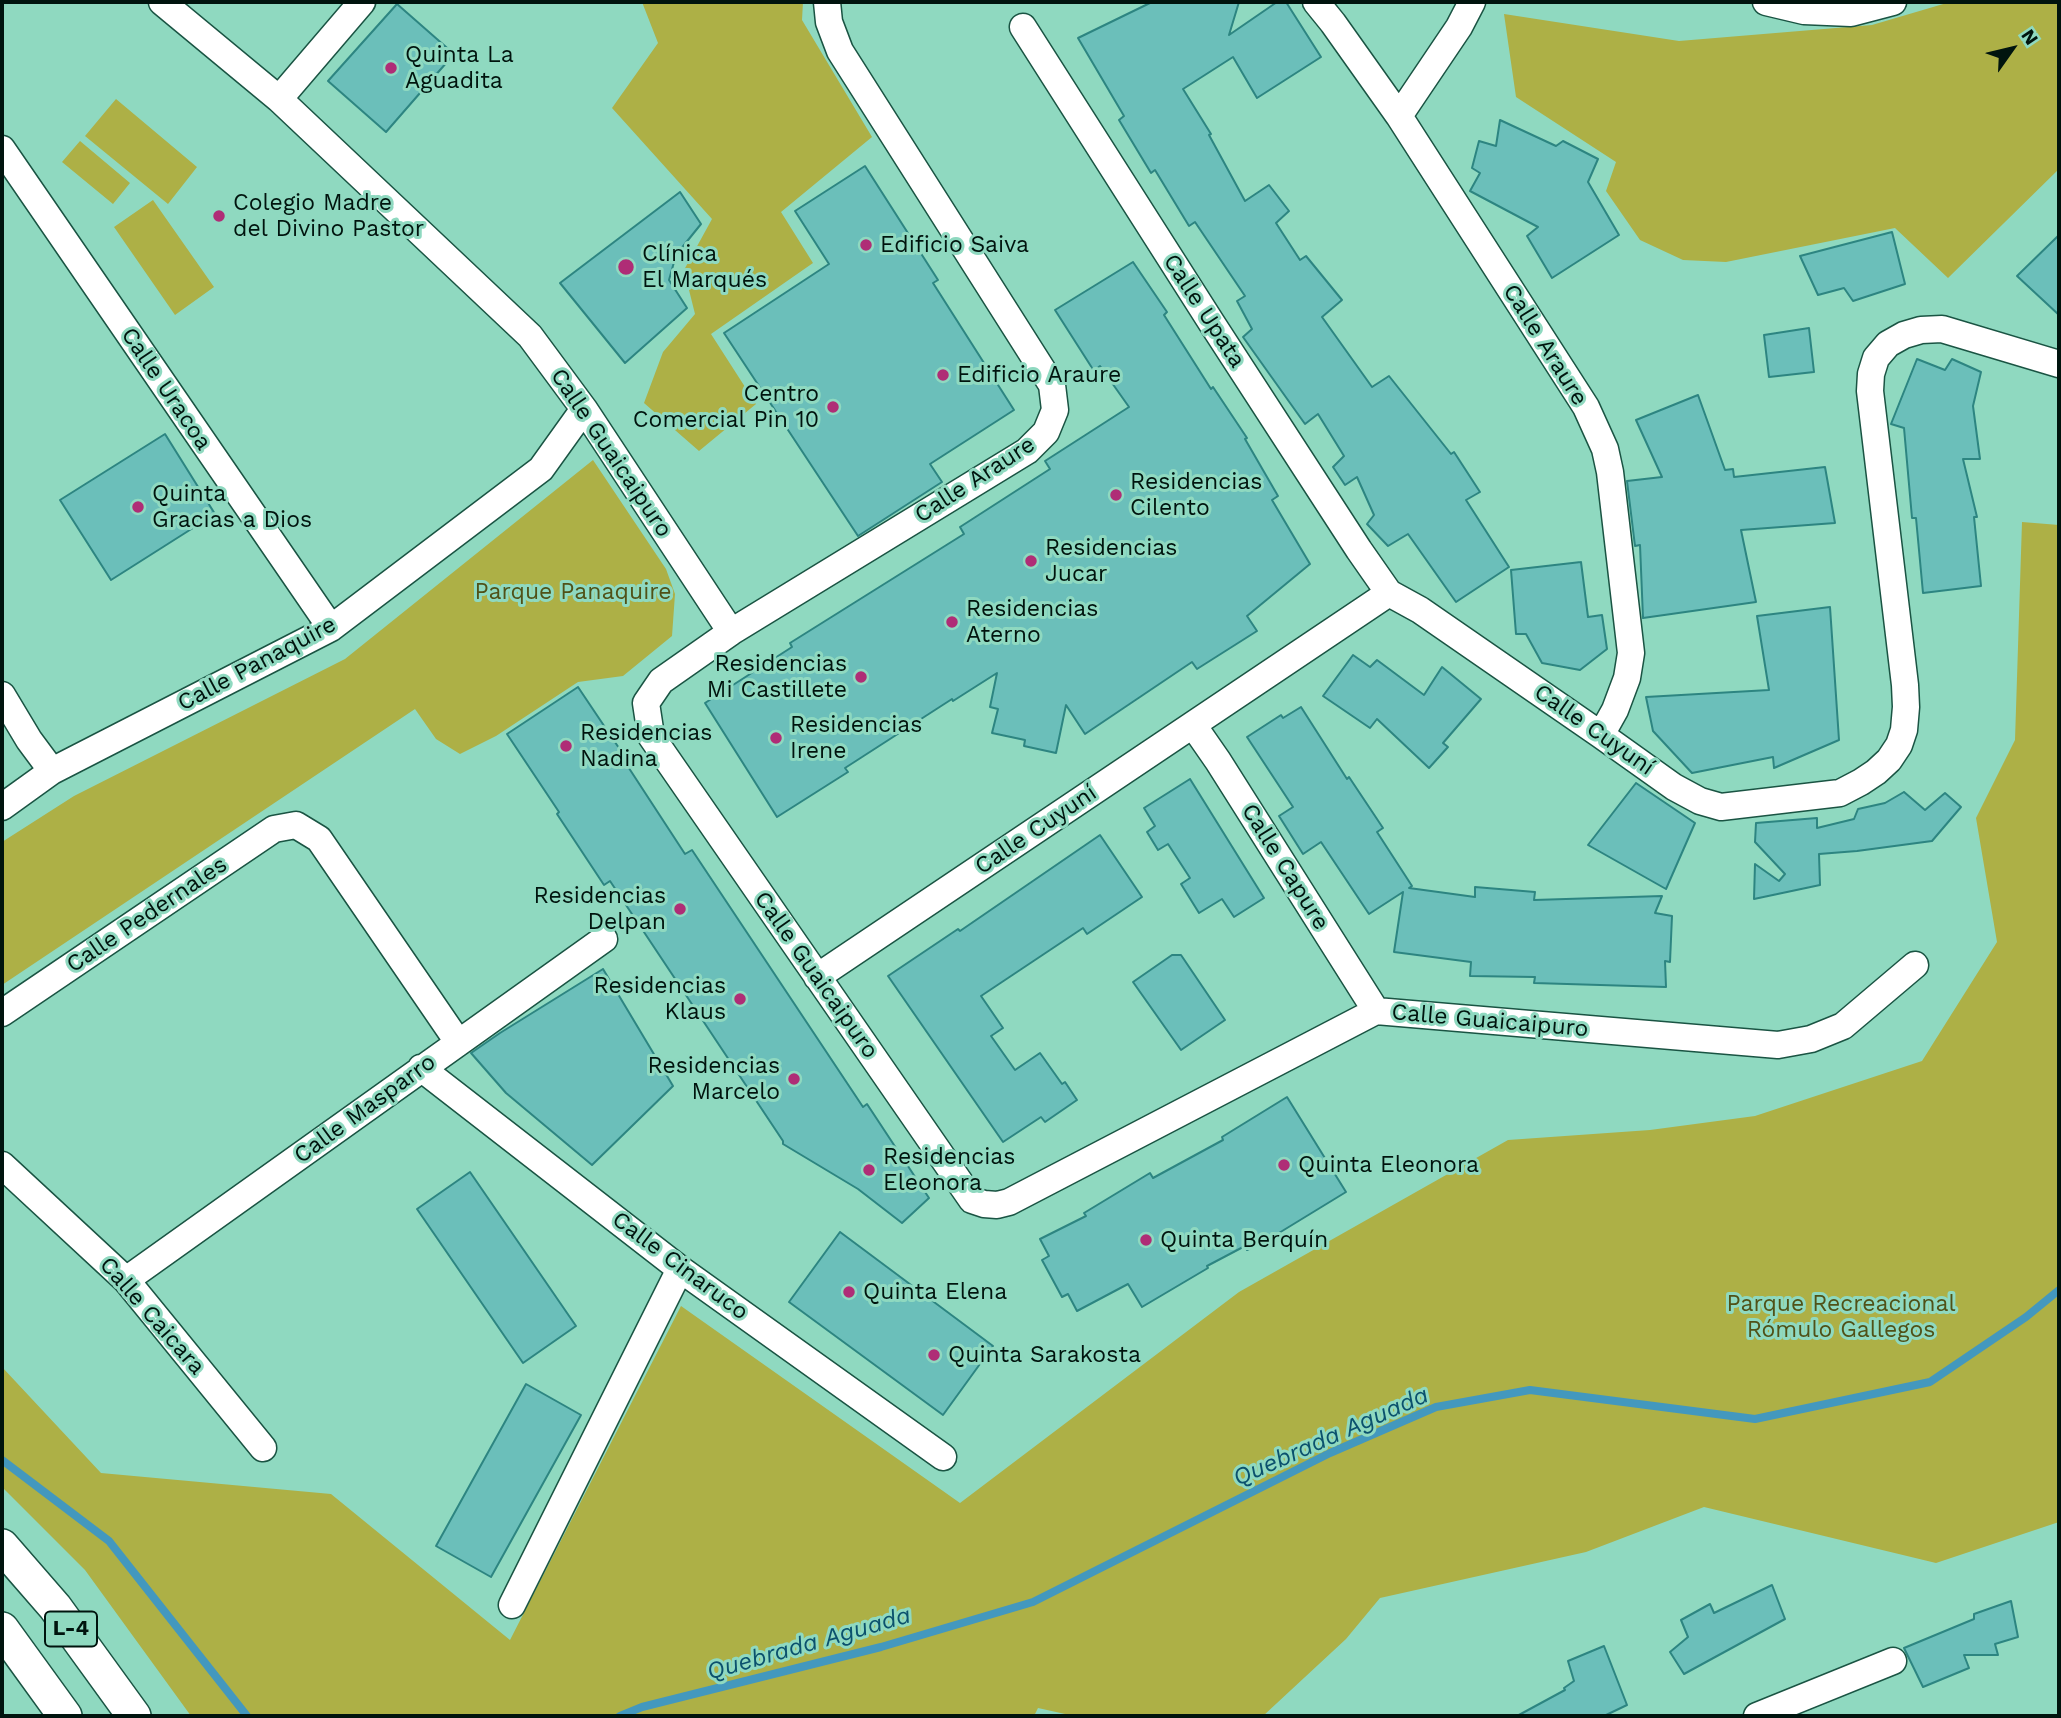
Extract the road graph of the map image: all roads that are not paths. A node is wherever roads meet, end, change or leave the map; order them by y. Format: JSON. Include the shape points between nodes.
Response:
{"nodes":[{"id":1,"x":162,"y":2,"type":"edge"},
{"id":2,"x":362,"y":2,"type":"edge"},
{"id":3,"x":827,"y":2,"type":"edge"},
{"id":4,"x":1316,"y":2,"type":"edge"},
{"id":5,"x":1472,"y":2,"type":"edge"},
{"id":6,"x":1766,"y":2,"type":"edge"},
{"id":7,"x":1893,"y":2,"type":"edge"},
{"id":8,"x":1023,"y":27,"type":"dead end"},
{"id":9,"x":279,"y":99,"type":"junction"},
{"id":10,"x":1399,"y":116,"type":"junction"},
{"id":11,"x":2,"y":149,"type":"edge"},
{"id":12,"x":2059,"y":364,"type":"edge"},
{"id":13,"x":584,"y":409,"type":"junction"},
{"id":14,"x":1389,"y":593,"type":"junction"},
{"id":15,"x":331,"y":628,"type":"junction"},
{"id":16,"x":731,"y":632,"type":"junction"},
{"id":17,"x":2,"y":695,"type":"edge"},
{"id":18,"x":1193,"y":725,"type":"junction"},
{"id":19,"x":1601,"y":735,"type":"junction"},
{"id":20,"x":52,"y":771,"type":"junction"},
{"id":21,"x":2,"y":807,"type":"edge"},
{"id":22,"x":604,"y":939,"type":"dead end"},
{"id":23,"x":1915,"y":965,"type":"dead end"},
{"id":24,"x":817,"y":977,"type":"junction"},
{"id":25,"x":1376,"y":1011,"type":"junction"},
{"id":26,"x":2,"y":1013,"type":"edge"},
{"id":27,"x":458,"y":1042,"type":"junction"},
{"id":28,"x":421,"y":1068,"type":"junction"},
{"id":29,"x":2,"y":1166,"type":"edge"},
{"id":30,"x":680,"y":1269,"type":"junction"},
{"id":31,"x":126,"y":1280,"type":"junction"},
{"id":32,"x":263,"y":1448,"type":"dead end"},
{"id":33,"x":943,"y":1457,"type":"dead end"},
{"id":34,"x":2,"y":1546,"type":"edge"},
{"id":35,"x":512,"y":1605,"type":"dead end"},
{"id":36,"x":2,"y":1629,"type":"edge"},
{"id":37,"x":1893,"y":1661,"type":"dead end"},
{"id":38,"x":14,"y":1665,"type":"edge"},
{"id":39,"x":65,"y":1716,"type":"edge"},
{"id":40,"x":134,"y":1716,"type":"edge"},
{"id":41,"x":1757,"y":1716,"type":"edge"}],
"edges":[{"from":1,"to":9,"type":"street","name":"Calle Guaicaipuro"},
{"from":2,"to":9,"type":"street"},
{"from":3,"to":16,"type":"street","name":"Calle Araure","via":[[840,51],[1052,385],[1055,410],[1046,432],[1027,451]]},
{"from":4,"to":10,"type":"street","name":"Calle Araure"},
{"from":5,"to":10,"type":"street"},
{"from":6,"to":7,"type":"street","via":[[1804,11],[1851,13]]},
{"from":8,"to":14,"type":"street","name":"Calle Upata"},
{"from":9,"to":13,"type":"street","name":"Calle Guaicaipuro","via":[[530,336]]},
{"from":10,"to":19,"type":"street","name":"Calle Araure","via":[[1586,407],[1605,449],[1630,653],[1627,678]]},
{"from":11,"to":15,"type":"street","name":"Calle Uracoa"},
{"from":12,"to":19,"type":"street","name":"Calle Cuyuní","via":[[1942,329],[1904,335],[1876,358],[1870,391],[1906,707],[1899,744],[1876,772],[1840,793],[1721,807],[1674,788]]},
{"from":13,"to":15,"type":"street","name":"Calle Panaquire","via":[[541,469]]},
{"from":13,"to":16,"type":"street","name":"Calle Guaicaipuro"},
{"from":14,"to":18,"type":"street","name":"Calle Cuyuní"},
{"from":14,"to":19,"type":"street","name":"Calle Cuyuní"},
{"from":15,"to":20,"type":"street","name":"Calle Panaquire"},
{"from":16,"to":24,"type":"street","name":"Calle Guaicaipuro","via":[[661,681],[646,703],[651,736]]},
{"from":17,"to":20,"type":"street"},
{"from":18,"to":24,"type":"street","name":"Calle Cuyuní"},
{"from":18,"to":25,"type":"street","name":"Calle Capure"},
{"from":20,"to":21,"type":"street","name":"Calle Panaquire"},
{"from":22,"to":27,"type":"street","name":"Calle Masparro"},
{"from":23,"to":25,"type":"street","name":"Calle Guaicaipuro","via":[[1843,1026],[1778,1045]]},
{"from":24,"to":25,"type":"street","name":"Calle Guaicaipuro","via":[[972,1200],[997,1205]]},
{"from":26,"to":27,"type":"street","name":"Calle Pedernales","via":[[274,829],[296,825],[319,839]]},
{"from":27,"to":28,"type":"street","name":"Calle Masparro"},
{"from":28,"to":30,"type":"street","name":"Calle Cinaruco"},
{"from":28,"to":31,"type":"street","name":"Calle Masparro"},
{"from":29,"to":31,"type":"street","name":"Calle Caicara"},
{"from":30,"to":33,"type":"street","name":"Calle Cinaruco"},
{"from":30,"to":35,"type":"street"},
{"from":31,"to":32,"type":"street","name":"Calle Caicara"},
{"from":34,"to":40,"type":"main road","number":"L-4","via":[[55,1607]]},
{"from":36,"to":38,"type":"main road","number":"L-4"},
{"from":37,"to":41,"type":"street"},
{"from":38,"to":39,"type":"main road","number":"L-4"}]}
